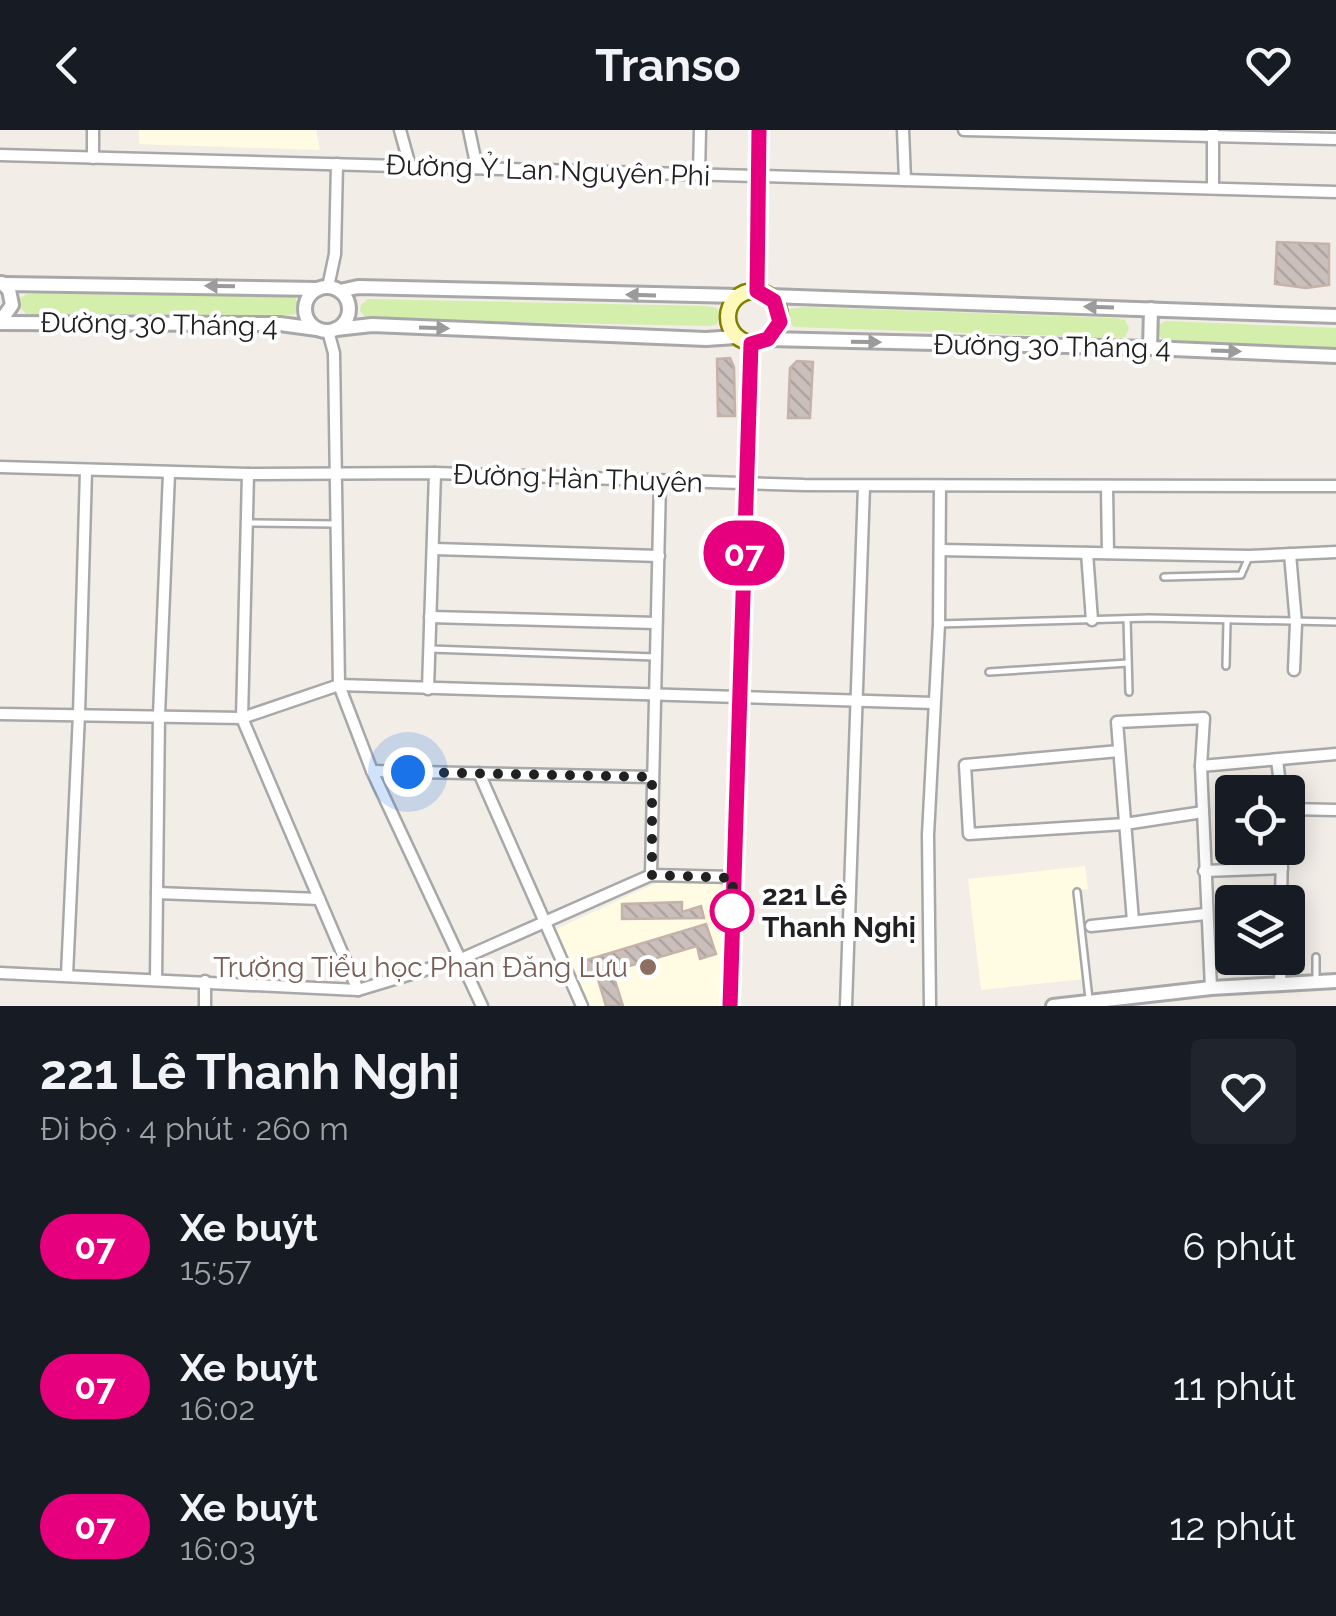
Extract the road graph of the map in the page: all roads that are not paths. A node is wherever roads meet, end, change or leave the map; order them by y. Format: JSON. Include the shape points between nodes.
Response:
{"nodes":[{"id":1,"x":94,"y":130,"type":"edge"},
{"id":2,"x":400,"y":130,"type":"edge"},
{"id":3,"x":469,"y":130,"type":"edge"},
{"id":4,"x":700,"y":130,"type":"edge"},
{"id":5,"x":759,"y":130,"type":"edge"},
{"id":6,"x":903,"y":130,"type":"edge"},
{"id":7,"x":964,"y":130,"type":"edge"},
{"id":8,"x":1017,"y":131,"type":"edge"},
{"id":9,"x":1213,"y":133,"type":"edge"},
{"id":10,"x":1300,"y":134,"type":"edge"},
{"id":11,"x":1336,"y":139,"type":"edge"},
{"id":12,"x":0,"y":155,"type":"edge"},
{"id":13,"x":92,"y":158,"type":"junction"},
{"id":14,"x":337,"y":164,"type":"junction"},
{"id":15,"x":410,"y":166,"type":"junction"},
{"id":16,"x":477,"y":168,"type":"junction"},
{"id":17,"x":698,"y":174,"type":"junction"},
{"id":18,"x":759,"y":176,"type":"junction"},
{"id":19,"x":905,"y":180,"type":"junction"},
{"id":20,"x":1213,"y":188,"type":"junction"},
{"id":21,"x":1336,"y":192,"type":"edge"},
{"id":22,"x":2,"y":283,"type":"edge"},
{"id":23,"x":328,"y":289,"type":"junction"},
{"id":24,"x":763,"y":294,"type":"junction"},
{"id":25,"x":738,"y":296,"type":"junction"},
{"id":26,"x":1151,"y":309,"type":"junction"},
{"id":27,"x":1336,"y":316,"type":"edge"},
{"id":28,"x":0,"y":323,"type":"edge"},
{"id":29,"x":327,"y":330,"type":"junction"},
{"id":30,"x":768,"y":339,"type":"junction"},
{"id":31,"x":744,"y":340,"type":"junction"},
{"id":32,"x":1150,"y":348,"type":"junction"},
{"id":33,"x":1336,"y":356,"type":"edge"},
{"id":34,"x":0,"y":468,"type":"edge"},
{"id":35,"x":86,"y":471,"type":"junction"},
{"id":36,"x":169,"y":473,"type":"junction"},
{"id":37,"x":435,"y":473,"type":"junction"},
{"id":38,"x":248,"y":474,"type":"junction"},
{"id":39,"x":335,"y":474,"type":"junction"},
{"id":40,"x":660,"y":482,"type":"junction"},
{"id":41,"x":746,"y":484,"type":"junction"},
{"id":42,"x":864,"y":486,"type":"junction"},
{"id":43,"x":940,"y":486,"type":"junction"},
{"id":44,"x":1336,"y":486,"type":"edge"},
{"id":45,"x":1106,"y":487,"type":"junction"},
{"id":46,"x":247,"y":523,"type":"junction"},
{"id":47,"x":336,"y":524,"type":"junction"},
{"id":48,"x":434,"y":548,"type":"junction"},
{"id":49,"x":940,"y":550,"type":"junction"},
{"id":50,"x":1336,"y":552,"type":"edge"},
{"id":51,"x":1087,"y":553,"type":"junction"},
{"id":52,"x":1108,"y":553,"type":"junction"},
{"id":53,"x":1290,"y":554,"type":"junction"},
{"id":54,"x":659,"y":556,"type":"junction"},
{"id":55,"x":1249,"y":556,"type":"junction"},
{"id":56,"x":1164,"y":577,"type":"dead end"},
{"id":57,"x":430,"y":617,"type":"junction"},
{"id":58,"x":1127,"y":619,"type":"junction"},
{"id":59,"x":1092,"y":620,"type":"junction"},
{"id":60,"x":1228,"y":621,"type":"junction"},
{"id":61,"x":1336,"y":622,"type":"edge"},
{"id":62,"x":656,"y":623,"type":"junction"},
{"id":63,"x":1296,"y":623,"type":"junction"},
{"id":64,"x":939,"y":624,"type":"junction"},
{"id":65,"x":430,"y":649,"type":"junction"},
{"id":66,"x":656,"y":658,"type":"junction"},
{"id":67,"x":1128,"y":662,"type":"junction"},
{"id":68,"x":1226,"y":666,"type":"dead end"},
{"id":69,"x":1294,"y":670,"type":"dead end"},
{"id":70,"x":989,"y":672,"type":"dead end"},
{"id":71,"x":339,"y":685,"type":"junction"},
{"id":72,"x":428,"y":688,"type":"junction"},
{"id":73,"x":1129,"y":692,"type":"dead end"},
{"id":74,"x":654,"y":696,"type":"junction"},
{"id":75,"x":739,"y":696,"type":"junction"},
{"id":76,"x":858,"y":700,"type":"junction"},
{"id":77,"x":934,"y":703,"type":"junction"},
{"id":78,"x":0,"y":714,"type":"edge"},
{"id":79,"x":80,"y":714,"type":"junction"},
{"id":80,"x":159,"y":716,"type":"junction"},
{"id":81,"x":242,"y":718,"type":"junction"},
{"id":82,"x":1119,"y":751,"type":"junction"},
{"id":83,"x":1336,"y":754,"type":"edge"},
{"id":84,"x":1277,"y":760,"type":"junction"},
{"id":85,"x":1201,"y":766,"type":"junction"},
{"id":86,"x":372,"y":771,"type":"junction"},
{"id":87,"x":479,"y":773,"type":"junction"},
{"id":88,"x":1278,"y":775,"type":"edge"},
{"id":89,"x":652,"y":777,"type":"junction"},
{"id":90,"x":1305,"y":810,"type":"edge"},
{"id":91,"x":1336,"y":810,"type":"edge"},
{"id":92,"x":1203,"y":812,"type":"junction"},
{"id":93,"x":1125,"y":824,"type":"junction"},
{"id":94,"x":1282,"y":868,"type":"joint"},
{"id":95,"x":1204,"y":871,"type":"junction"},
{"id":96,"x":652,"y":875,"type":"junction"},
{"id":97,"x":733,"y":878,"type":"junction"},
{"id":98,"x":1282,"y":885,"type":"edge"},
{"id":99,"x":1077,"y":892,"type":"dead end"},
{"id":100,"x":157,"y":893,"type":"junction"},
{"id":101,"x":320,"y":900,"type":"junction"},
{"id":102,"x":1206,"y":914,"type":"junction"},
{"id":103,"x":1133,"y":921,"type":"junction"},
{"id":104,"x":544,"y":922,"type":"junction"},
{"id":105,"x":1091,"y":926,"type":"dead end"},
{"id":106,"x":1316,"y":957,"type":"dead end"},
{"id":107,"x":461,"y":959,"type":"junction"},
{"id":108,"x":0,"y":973,"type":"edge"},
{"id":109,"x":67,"y":975,"type":"junction"},
{"id":110,"x":1280,"y":975,"type":"edge"},
{"id":111,"x":156,"y":979,"type":"junction"},
{"id":112,"x":1336,"y":981,"type":"edge"},
{"id":113,"x":205,"y":982,"type":"junction"},
{"id":114,"x":1316,"y":982,"type":"junction"},
{"id":115,"x":1280,"y":983,"type":"junction"},
{"id":116,"x":1211,"y":988,"type":"junction"},
{"id":117,"x":358,"y":990,"type":"junction"},
{"id":118,"x":1089,"y":1002,"type":"junction"},
{"id":119,"x":205,"y":1006,"type":"edge"},
{"id":120,"x":482,"y":1006,"type":"edge"},
{"id":121,"x":582,"y":1006,"type":"edge"},
{"id":122,"x":730,"y":1006,"type":"edge"},
{"id":123,"x":846,"y":1006,"type":"edge"},
{"id":124,"x":930,"y":1006,"type":"edge"},
{"id":125,"x":1056,"y":1006,"type":"edge"}],
"edges":[{"from":1,"to":13,"type":"street"},
{"from":2,"to":15,"type":"street"},
{"from":3,"to":16,"type":"street"},
{"from":4,"to":17,"type":"street"},
{"from":5,"to":18,"type":"main road"},
{"from":6,"to":19,"type":"street"},
{"from":7,"to":8,"type":"street"},
{"from":8,"to":9,"type":"street"},
{"from":9,"to":10,"type":"street"},
{"from":9,"to":20,"type":"street"},
{"from":10,"to":11,"type":"street"},
{"from":12,"to":13,"type":"street","name":"Đường Ỷ Lan Nguyên Phi"},
{"from":13,"to":14,"type":"street","name":"Đường Ỷ Lan Nguyên Phi"},
{"from":14,"to":15,"type":"street","name":"Đường Ỷ Lan Nguyên Phi"},
{"from":14,"to":23,"type":"street"},
{"from":15,"to":16,"type":"street","name":"Đường Ỷ Lan Nguyên Phi"},
{"from":16,"to":17,"type":"street","name":"Đường Ỷ Lan Nguyên Phi"},
{"from":17,"to":18,"type":"street","name":"Đường Ỷ Lan Nguyên Phi"},
{"from":18,"to":19,"type":"street","name":"Đường Ỷ Lan Nguyên Phi"},
{"from":18,"to":24,"type":"main road"},
{"from":19,"to":20,"type":"street","name":"Đường Ỷ Lan Nguyên Phi"},
{"from":20,"to":21,"type":"street","name":"Đường Ỷ Lan Nguyên Phi"},
{"from":23,"to":22,"type":"street","name":"Đường 30 Tháng 4","one_way":true},
{"from":22,"to":28,"type":"street","via":[[12,305]]},
{"from":25,"to":23,"type":"street","name":"Đường 30 Tháng 4","one_way":true},
{"from":23,"to":29,"type":"street","via":[[349,311],[343,325]]},
{"from":23,"to":29,"type":"street","via":[[311,292],[304,306],[307,320]]},
{"from":24,"to":25,"type":"main road"},
{"from":26,"to":24,"type":"street","name":"Đường 30 Tháng 4","one_way":true},
{"from":24,"to":30,"type":"main road","via":[[778,308],[780,322]]},
{"from":25,"to":31,"type":"main road","via":[[727,316]]},
{"from":26,"to":27,"type":"street","name":"Đường 30 Tháng 4"},
{"from":26,"to":32,"type":"street"},
{"from":28,"to":29,"type":"street","name":"Đường 30 Tháng 4"},
{"from":29,"to":31,"type":"street","name":"Đường 30 Tháng 4","one_way":true,"via":[[372,326]]},
{"from":29,"to":39,"type":"street","via":[[334,353]]},
{"from":30,"to":31,"type":"main road"},
{"from":30,"to":32,"type":"street","name":"Đường 30 Tháng 4","one_way":true},
{"from":31,"to":41,"type":"main road"},
{"from":32,"to":33,"type":"street","name":"Đường 30 Tháng 4","one_way":true},
{"from":34,"to":35,"type":"street","name":"Đường Hàn Thuyên"},
{"from":35,"to":36,"type":"street","name":"Đường Hàn Thuyên"},
{"from":35,"to":79,"type":"street"},
{"from":36,"to":38,"type":"street","name":"Đường Hàn Thuyên"},
{"from":36,"to":80,"type":"street"},
{"from":37,"to":39,"type":"street","name":"Đường Hàn Thuyên"},
{"from":37,"to":40,"type":"street","name":"Đường Hàn Thuyên"},
{"from":37,"to":48,"type":"street"},
{"from":38,"to":39,"type":"street","name":"Đường Hàn Thuyên"},
{"from":38,"to":46,"type":"street"},
{"from":39,"to":47,"type":"street"},
{"from":40,"to":41,"type":"street","name":"Đường Hàn Thuyên"},
{"from":40,"to":54,"type":"street"},
{"from":41,"to":42,"type":"street","name":"Đường Hàn Thuyên"},
{"from":41,"to":75,"type":"main road"},
{"from":42,"to":43,"type":"street","name":"Đường Hàn Thuyên"},
{"from":42,"to":76,"type":"street"},
{"from":43,"to":45,"type":"street","name":"Đường Hàn Thuyên"},
{"from":43,"to":49,"type":"street"},
{"from":44,"to":45,"type":"street","name":"Đường Hàn Thuyên"},
{"from":45,"to":52,"type":"street"},
{"from":46,"to":47,"type":"lane"},
{"from":46,"to":81,"type":"street"},
{"from":47,"to":71,"type":"street"},
{"from":48,"to":54,"type":"street"},
{"from":48,"to":57,"type":"street"},
{"from":49,"to":51,"type":"street"},
{"from":49,"to":64,"type":"street"},
{"from":50,"to":53,"type":"street"},
{"from":51,"to":52,"type":"street"},
{"from":51,"to":59,"type":"street"},
{"from":52,"to":55,"type":"street"},
{"from":53,"to":55,"type":"street"},
{"from":53,"to":63,"type":"street"},
{"from":54,"to":62,"type":"street"},
{"from":55,"to":56,"type":"lane","via":[[1242,576]]},
{"from":57,"to":62,"type":"street"},
{"from":57,"to":65,"type":"street"},
{"from":58,"to":59,"type":"lane"},
{"from":58,"to":60,"type":"lane"},
{"from":58,"to":67,"type":"lane"},
{"from":59,"to":64,"type":"lane"},
{"from":60,"to":63,"type":"lane"},
{"from":60,"to":68,"type":"lane"},
{"from":61,"to":63,"type":"lane"},
{"from":62,"to":66,"type":"street"},
{"from":63,"to":69,"type":"street"},
{"from":64,"to":77,"type":"street"},
{"from":65,"to":66,"type":"lane"},
{"from":65,"to":72,"type":"street"},
{"from":66,"to":74,"type":"street"},
{"from":67,"to":70,"type":"lane"},
{"from":67,"to":73,"type":"lane"},
{"from":71,"to":72,"type":"street"},
{"from":71,"to":81,"type":"street"},
{"from":71,"to":86,"type":"street"},
{"from":72,"to":74,"type":"street"},
{"from":74,"to":75,"type":"street"},
{"from":74,"to":89,"type":"street"},
{"from":75,"to":76,"type":"street"},
{"from":75,"to":97,"type":"main road"},
{"from":76,"to":77,"type":"street"},
{"from":76,"to":123,"type":"street"},
{"from":77,"to":124,"type":"street"},
{"from":78,"to":79,"type":"street"},
{"from":79,"to":80,"type":"street"},
{"from":79,"to":109,"type":"street"},
{"from":80,"to":81,"type":"street"},
{"from":80,"to":100,"type":"street"},
{"from":81,"to":101,"type":"street"},
{"from":82,"to":85,"type":"street","via":[[1117,722],[1204,718]]},
{"from":82,"to":93,"type":"street"},
{"from":82,"to":93,"type":"street","via":[[966,765],[968,834]]},
{"from":83,"to":84,"type":"street"},
{"from":84,"to":85,"type":"street"},
{"from":84,"to":88,"type":"street"},
{"from":85,"to":92,"type":"street"},
{"from":86,"to":87,"type":"street"},
{"from":86,"to":107,"type":"street"},
{"from":87,"to":89,"type":"street"},
{"from":87,"to":104,"type":"street"},
{"from":89,"to":96,"type":"street"},
{"from":90,"to":91,"type":"street"},
{"from":92,"to":93,"type":"street"},
{"from":92,"to":95,"type":"street"},
{"from":93,"to":103,"type":"street"},
{"from":94,"to":95,"type":"street"},
{"from":94,"to":98,"type":"street"},
{"from":95,"to":102,"type":"street"},
{"from":96,"to":97,"type":"street"},
{"from":96,"to":104,"type":"street"},
{"from":97,"to":122,"type":"main road"},
{"from":99,"to":118,"type":"lane"},
{"from":100,"to":101,"type":"street"},
{"from":100,"to":111,"type":"street"},
{"from":101,"to":117,"type":"street"},
{"from":102,"to":103,"type":"street"},
{"from":102,"to":116,"type":"street"},
{"from":103,"to":105,"type":"street"},
{"from":104,"to":107,"type":"street"},
{"from":104,"to":121,"type":"street"},
{"from":106,"to":114,"type":"lane"},
{"from":107,"to":117,"type":"street"},
{"from":107,"to":120,"type":"street"},
{"from":108,"to":109,"type":"street"},
{"from":109,"to":111,"type":"street"},
{"from":110,"to":115,"type":"street"},
{"from":111,"to":113,"type":"street"},
{"from":112,"to":114,"type":"street"},
{"from":113,"to":117,"type":"street"},
{"from":113,"to":119,"type":"street"},
{"from":114,"to":115,"type":"street"},
{"from":115,"to":116,"type":"street"},
{"from":116,"to":118,"type":"street"},
{"from":118,"to":125,"type":"street"}]}
